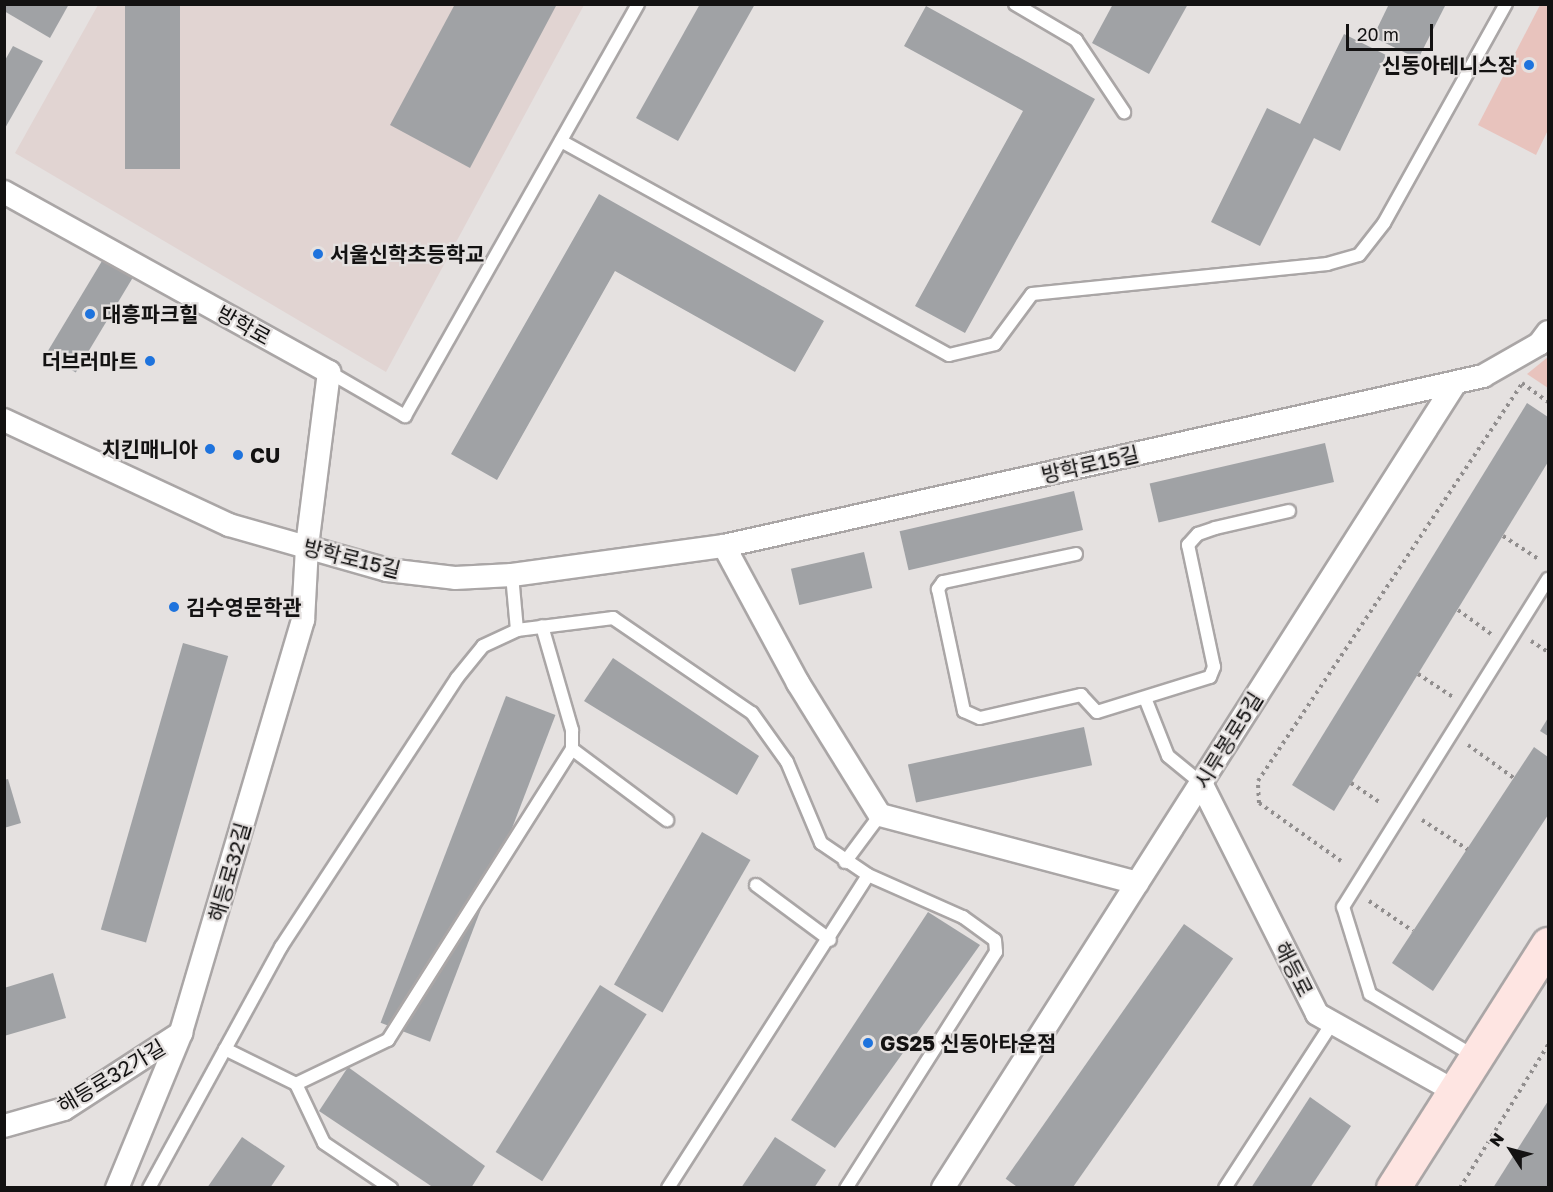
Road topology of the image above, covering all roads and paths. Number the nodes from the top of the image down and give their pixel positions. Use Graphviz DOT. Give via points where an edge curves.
graph roads {
  1 [pos="638,4"];
  2 [pos="1015,4"];
  3 [pos="1506,4"];
  4 [pos="1124,112"];
  5 [pos="561,141"];
  6 [pos="4,192"];
  7 [pos="1548,332"];
  8 [pos="329,372"];
  9 [pos="1456,382"];
  10 [pos="1548,402"];
  11 [pos="4,420"];
  12 [pos="1289,511"];
  13 [pos="1503,536"];
  14 [pos="724,546"];
  15 [pos="307,547"];
  16 [pos="1076,554"];
  17 [pos="1548,565"];
  18 [pos="512,575"];
  19 [pos="1548,579"];
  20 [pos="1458,610"];
  21 [pos="542,626"];
  22 [pos="518,630"];
  23 [pos="1507,645"];
  24 [pos="1418,675"];
  25 [pos="1145,698"];
  26 [pos="1468,707"];
  27 [pos="1451,733"];
  28 [pos="572,749"];
  29 [pos="1514,778"];
  30 [pos="1201,783"];
  31 [pos="1351,783"];
  32 [pos="1402,812"];
  33 [pos="880,815"];
  34 [pos="667,820"];
  35 [pos="1467,849"];
  36 [pos="1341,861"];
  37 [pos="845,862"];
  38 [pos="868,875"];
  39 [pos="1137,883"];
  40 [pos="756,885"];
  41 [pos="1353,890"];
  42 [pos="1413,931"];
  43 [pos="830,940"];
  44 [pos="1548,944"];
  45 [pos="1333,1022"];
  46 [pos="181,1033"];
  47 [pos="1548,1046"];
  48 [pos="225,1049"];
  49 [pos="1475,1057"];
  50 [pos="296,1084"];
  51 [pos="1454,1092"];
  52 [pos="4,1126"];
  53 [pos="117,1188"];
  54 [pos="148,1188"];
  55 [pos="391,1188"];
  56 [pos="668,1188"];
  57 [pos="846,1188"];
  58 [pos="943,1188"];
  59 [pos="1225,1188"];
  60 [pos="1393,1188"];
  61 [pos="1460,1188"];
  1 -- 5 [label="lane"];
  2 -- 4 [label="lane" via="1076,40"];
  3 -- 5 [label="lane" via="1384,223 1359,255 1328,264 1032,294 995,344 949,355"];
  5 -- 8 [label="lane" via="405,416"];
  6 -- 8 [label="street, 방학로"];
  7 -- 9 [label="street" via="1539,344 1483,376"];
  8 -- 15 [label="street"];
  9 -- 14 [label="street, 방학로15길"];
  9 -- 30 [label="street, 시루봉로5길"];
  10 -- 36 [label="path" via="1522,383 1258,781 1259,803"];
  11 -- 15 [label="street, 방학로15길" via="229,525"];
  12 -- 25 [label="lane" via="1215,528 1191,539 1188,545 1214,668 1210,677 1197,683"];
  13 -- 17 [label="path"];
  14 -- 18 [label="street, 방학로15길" via="608,565"];
  14 -- 33 [label="street" via="798,683"];
  15 -- 18 [label="street, 방학로15길" via="387,570 455,578"];
  15 -- 46 [label="street, 해등로32길" via="303,620"];
  16 -- 25 [label="lane" via="943,582 938,589 964,711 980,718 1081,695 1097,712"];
  18 -- 22 [label="lane"];
  19 -- 23 [label="lane"];
  20 -- 23 [label="path"];
  21 -- 22 [label="lane"];
  21 -- 28 [label="lane" via="572,730"];
  21 -- 37 [label="lane" via="613,618 752,713 788,762 821,843"];
  22 -- 48 [label="lane" via="483,646 457,678 281,947"];
  23 -- 26 [label="lane"];
  24 -- 26 [label="path"];
  25 -- 30 [label="lane" via="1168,756"];
  26 -- 27 [label="lane"];
  27 -- 29 [label="path"];
  27 -- 32 [label="lane"];
  28 -- 34 [label="lane"];
  28 -- 50 [label="lane" via="388,1040"];
  30 -- 39 [label="street, 시루봉로5길"];
  30 -- 45 [label="street, 해등로" via="1317,1014"];
  31 -- 32 [label="path"];
  32 -- 35 [label="path"];
  32 -- 41 [label="lane"];
  33 -- 37 [label="lane"];
  33 -- 39 [label="street"];
  37 -- 38 [label="lane"];
  38 -- 43 [label="lane"];
  38 -- 57 [label="lane" via="963,917 995,940 996,952"];
  39 -- 58 [label="street, 시루봉로5길"];
  40 -- 43 [label="lane"];
  41 -- 42 [label="path"];
  41 -- 49 [label="lane" via="1342,907 1370,994"];
  43 -- 56 [label="lane"];
  44 -- 49 [label="main road"];
  45 -- 51 [label="street, 해등로"];
  45 -- 59 [label="lane"];
  46 -- 52 [label="street, 해등로32가길" via="64,1109"];
  46 -- 53 [label="street, 해등로32길"];
  47 -- 61 [label="path"];
  48 -- 50 [label="lane"];
  48 -- 54 [label="lane"];
  49 -- 51 [label="main road"];
  50 -- 55 [label="lane" via="324,1143"];
  51 -- 60 [label="main road"];
}
